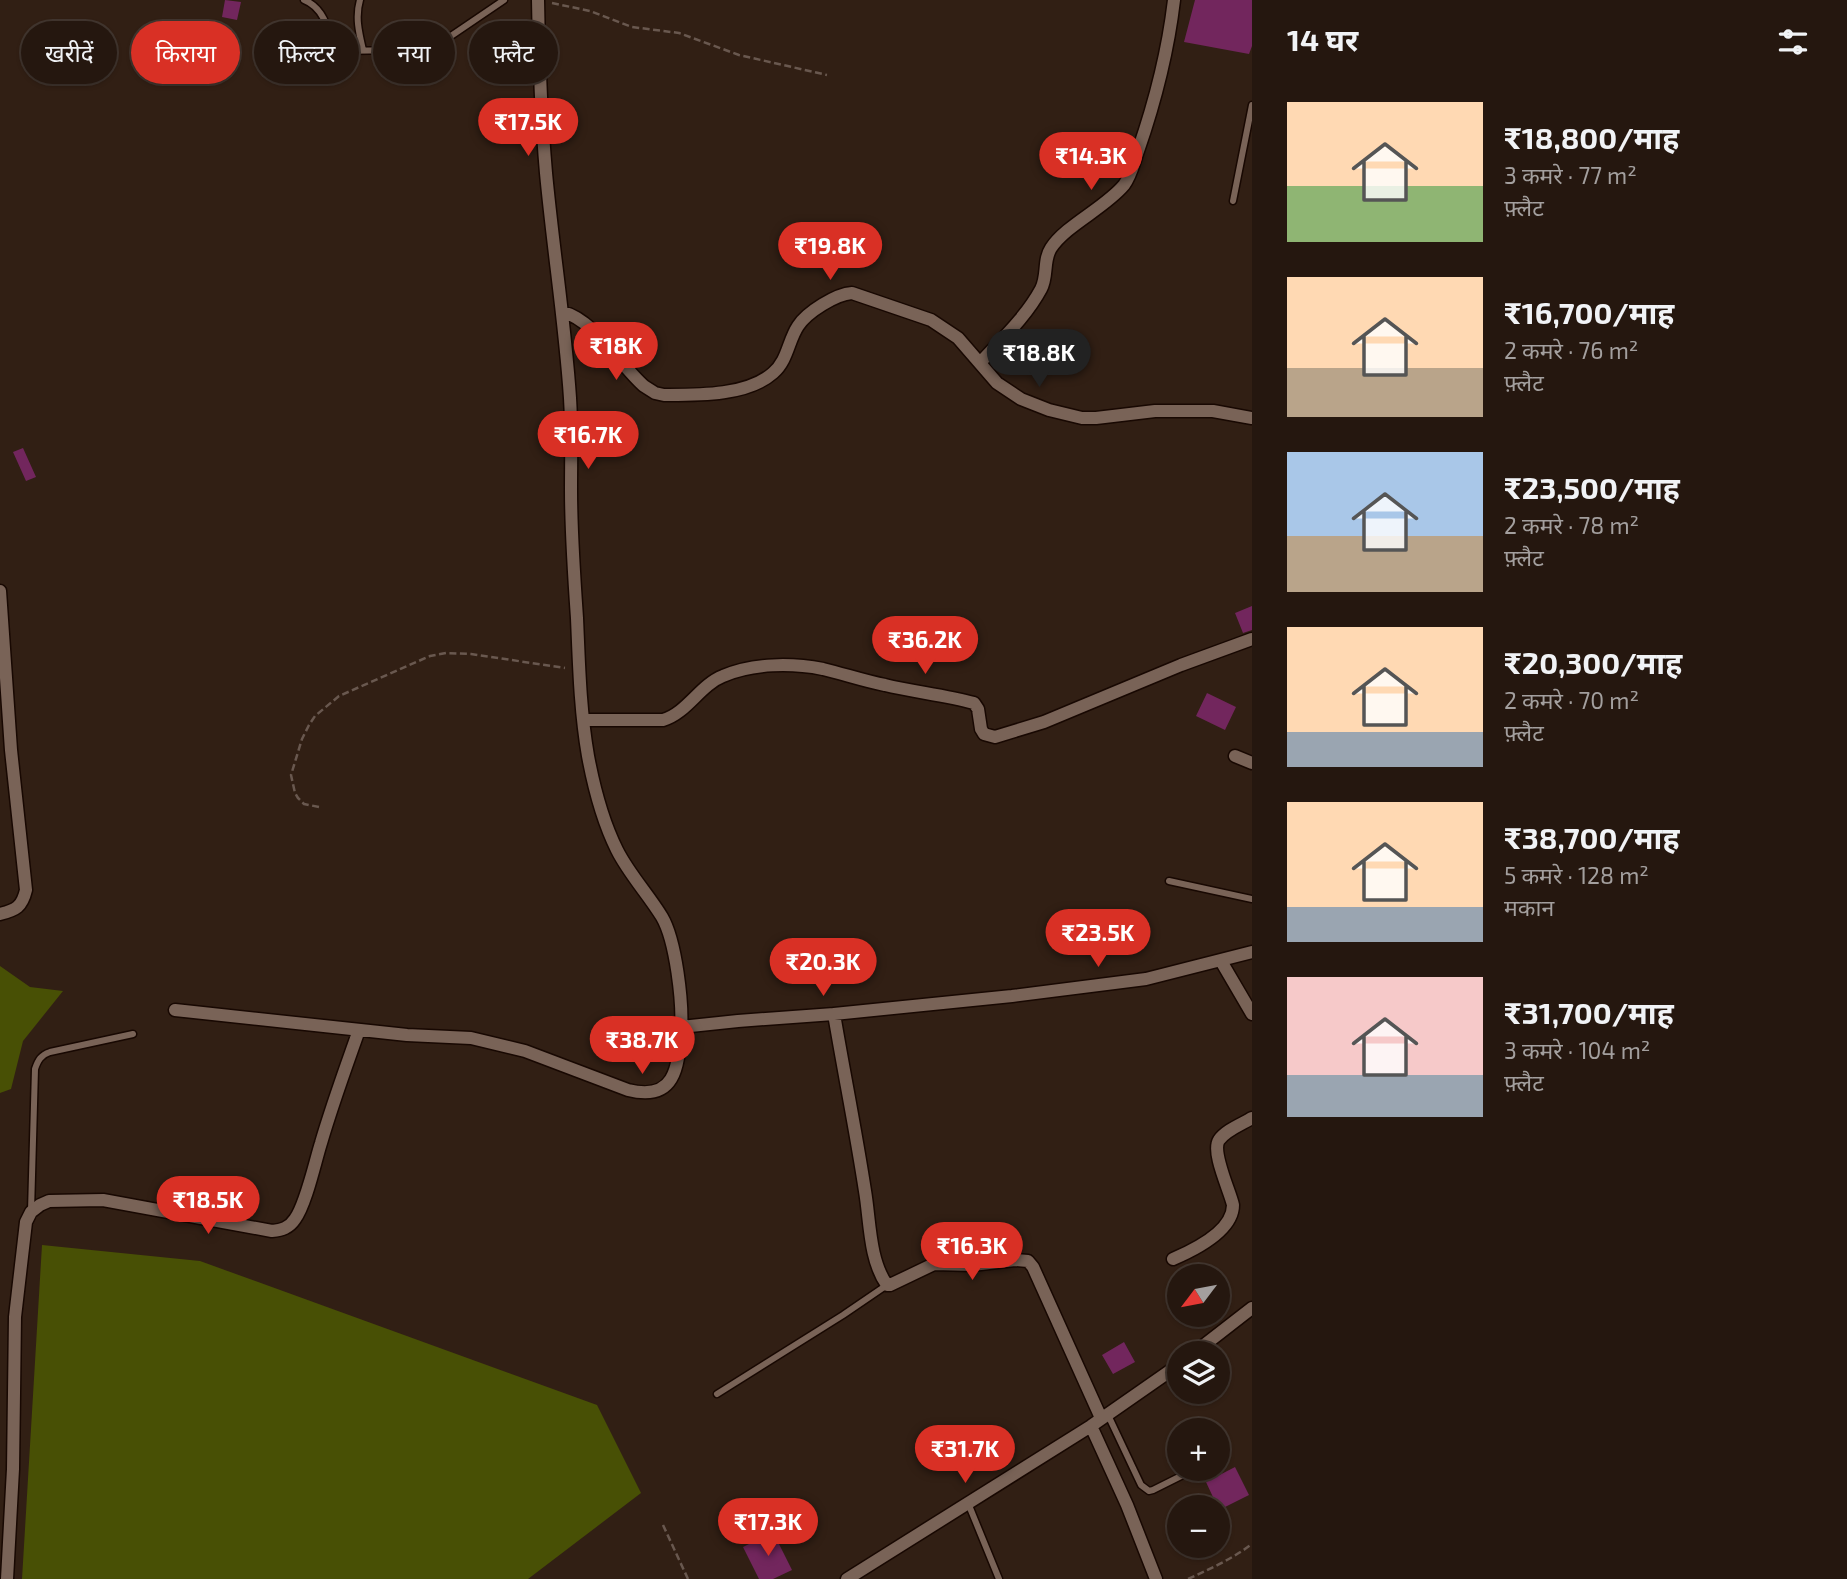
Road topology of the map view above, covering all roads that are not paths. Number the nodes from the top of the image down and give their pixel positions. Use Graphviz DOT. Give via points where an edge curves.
graph roads {
  1 [pos="304,0"];
  2 [pos="360,0"];
  3 [pos="504,0"];
  4 [pos="538,0"];
  5 [pos="1174,0"];
  6 [pos="325,21"];
  7 [pos="359,50"];
  8 [pos="363,50"];
  9 [pos="1252,105"];
  10 [pos="1233,201"];
  11 [pos="563,312"];
  12 [pos="980,363"];
  13 [pos="1252,418"];
  14 [pos="0,591"];
  15 [pos="1252,639"];
  16 [pos="583,720"];
  17 [pos="11,750"];
  18 [pos="1235,756"];
  19 [pos="0,760"];
  20 [pos="1252,763"];
  21 [pos="1169,881"];
  22 [pos="1252,899"];
  23 [pos="0,914"];
  24 [pos="1252,952"];
  25 [pos="1221,961"];
  26 [pos="175,1010"];
  27 [pos="834,1014"];
  28 [pos="1252,1014"];
  29 [pos="681,1027"];
  30 [pos="359,1030"];
  31 [pos="133,1034"];
  32 [pos="1252,1118"];
  33 [pos="31,1212"];
  34 [pos="1173,1259"];
  35 [pos="887,1285"];
  36 [pos="1252,1308"];
  37 [pos="1209,1341"];
  38 [pos="1167,1373"];
  39 [pos="717,1394"];
  40 [pos="1100,1419"];
  41 [pos="1171,1481"];
  42 [pos="968,1503"];
  43 [pos="7,1579"];
  44 [pos="847,1579"];
  45 [pos="999,1579"];
  46 [pos="1156,1579"];
  1 -- 6 [label="lane" via="316,7"];
  2 -- 8 [label="lane" via="358,29"];
  3 -- 8 [label="lane" via="433,45"];
  4 -- 11 [label="street" via="540,100"];
  5 -- 12 [label="street" via="1161,74 1129,176 1113,195 1054,243 1041,289"];
  7 -- 8 [label="lane"];
  9 -- 10 [label="lane"];
  11 -- 12 [label="street" via="585,323 644,386 664,395 717,393 766,378 780,366 800,322 847,293 931,320 958,338"];
  11 -- 16 [label="street"];
  12 -- 13 [label="street" via="997,383 1021,399 1071,416 1201,411"];
  14 -- 17 [label="street"];
  15 -- 16 [label="street" via="995,737 984,734 974,703 806,667 768,666 721,676 663,720"];
  16 -- 29 [label="street" via="604,820 626,866 663,919 671,942"];
  17 -- 19 [label="street"];
  17 -- 23 [label="street" via="26,890 16,909"];
  18 -- 20 [label="street"];
  21 -- 22 [label="lane"];
  24 -- 25 [label="street"];
  25 -- 27 [label="street" via="1146,979"];
  25 -- 28 [label="street"];
  26 -- 30 [label="street"];
  27 -- 29 [label="street"];
  27 -- 35 [label="street" via="870,1232"];
  29 -- 30 [label="street" via="672,1078 664,1088 643,1093 494,1042"];
  30 -- 33 [label="street" via="303,1203 297,1217 283,1230 103,1200 50,1201"];
  31 -- 33 [label="lane" via="50,1052 38,1059"];
  32 -- 34 [label="street" via="1216,1146 1233,1205 1230,1218 1209,1240"];
  33 -- 43 [label="street" via="15,1317"];
  35 -- 39 [label="lane"];
  35 -- 40 [label="street" via="934,1264 1028,1261"];
  36 -- 37 [label="street"];
  38 -- 40 [label="street"];
  40 -- 41 [label="lane" via="1145,1489"];
  40 -- 42 [label="street"];
  40 -- 46 [label="street"];
  42 -- 44 [label="street"];
  42 -- 45 [label="lane"];
}
